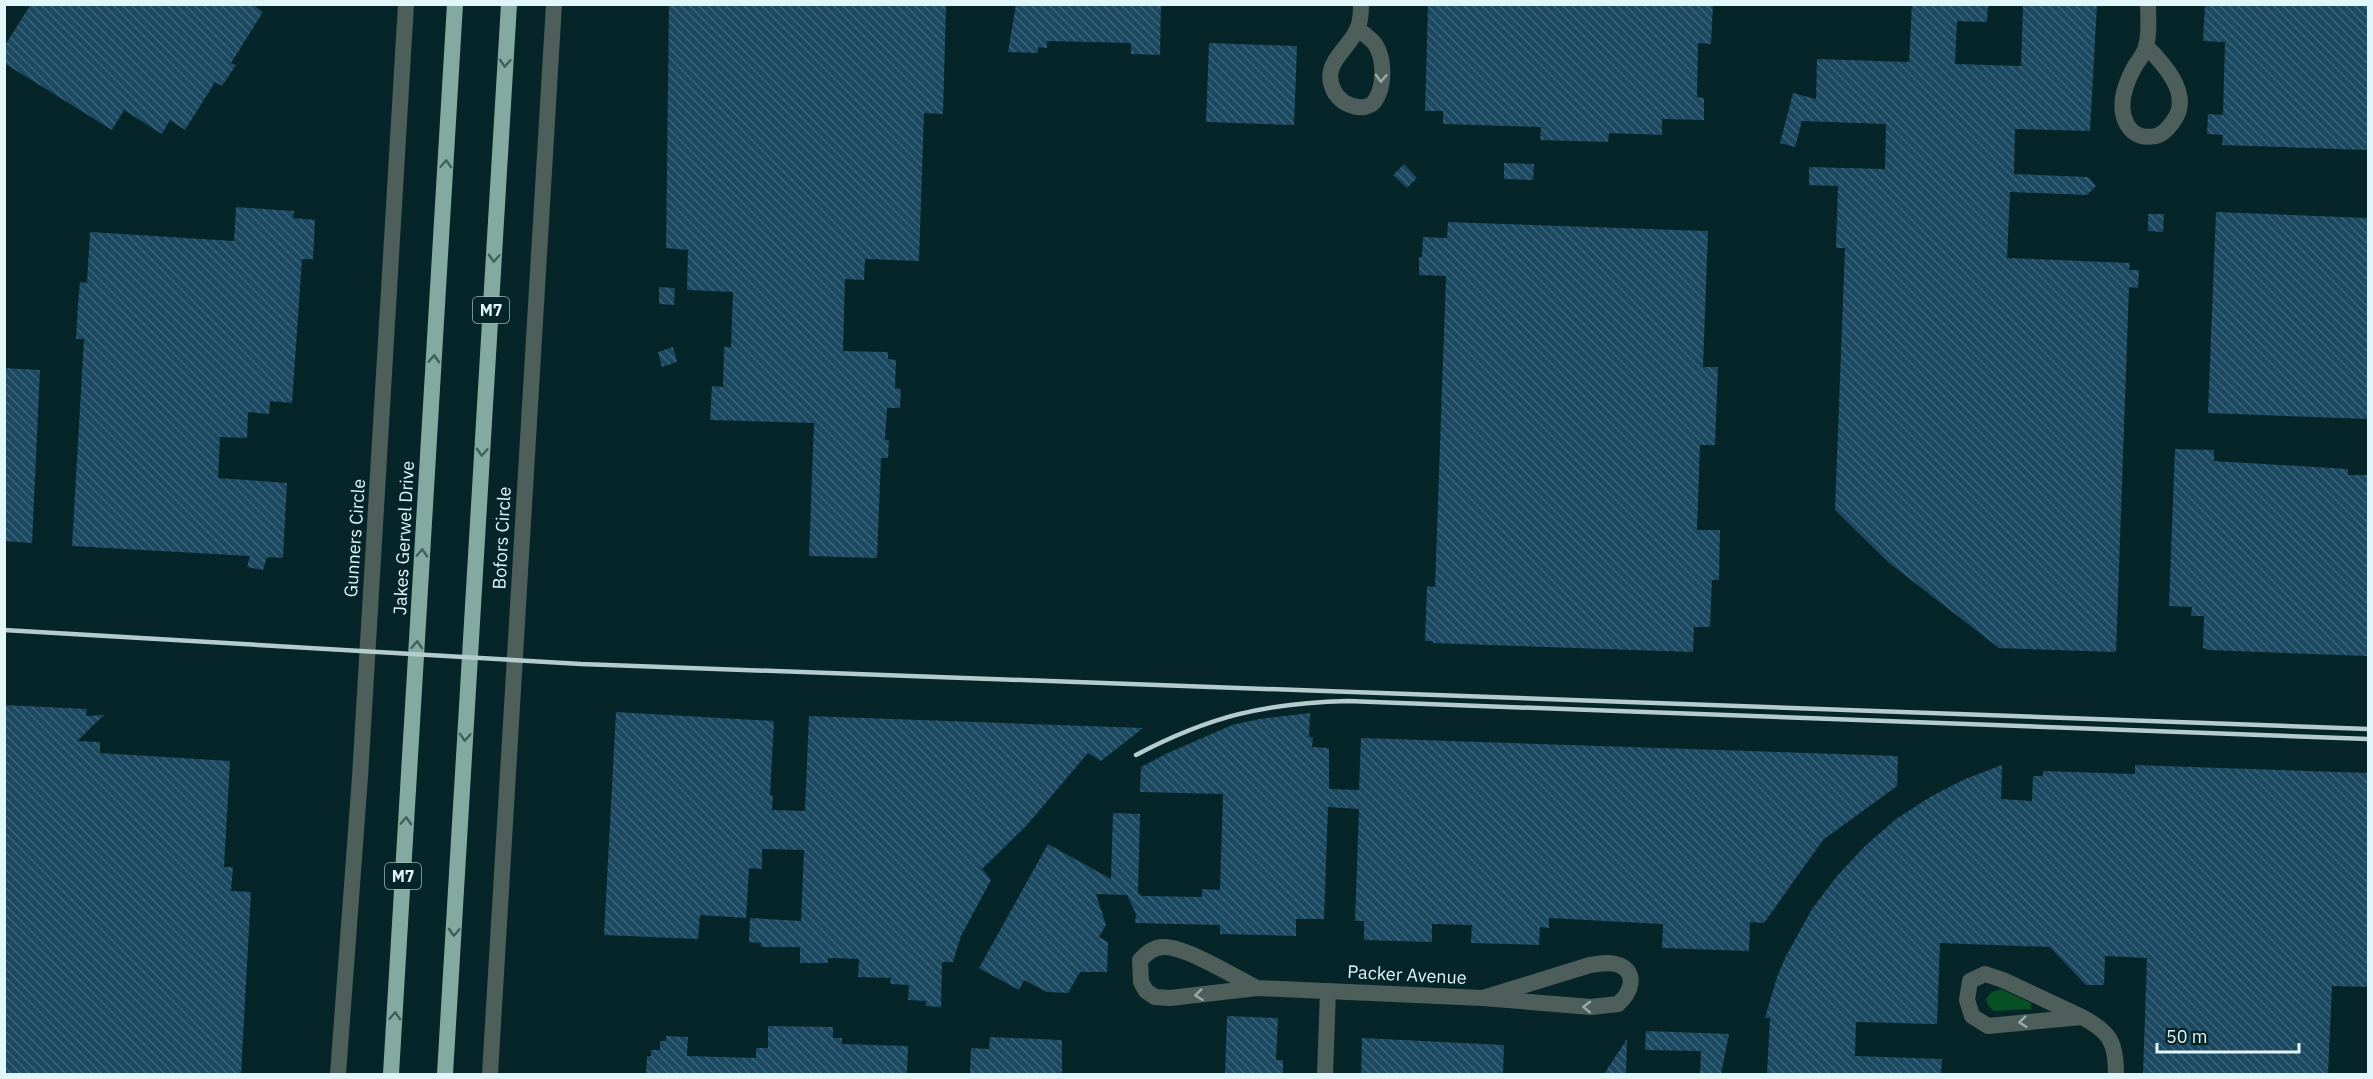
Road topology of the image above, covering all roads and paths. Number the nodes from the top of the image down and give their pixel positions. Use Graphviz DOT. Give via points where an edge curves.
graph roads {
  1 [pos="406,4"];
  2 [pos="455,4"];
  3 [pos="509,4"];
  4 [pos="554,4"];
  5 [pos="1361,4"];
  6 [pos="2148,4"];
  7 [pos="1358,29"];
  8 [pos="2146,46"];
  9 [pos="1257,988"];
  10 [pos="1328,991"];
  11 [pos="1483,998"];
  12 [pos="2082,1017"];
  13 [pos="338,1074"];
  14 [pos="391,1074"];
  15 [pos="446,1074"];
  16 [pos="490,1074"];
  17 [pos="1325,1074"];
  18 [pos="2116,1074"];
  1 -- 13 [label="street, Gunners Circle"];
  14 -- 2 [label="highway, Jakes Gerwel Drive / M7, one-way"];
  3 -- 15 [label="highway, M7, one-way"];
  4 -- 16 [label="street, Bofors Circle"];
  5 -- 7 [label="street"];
  6 -- 8 [label="street"];
  8 -- 8 [label="street" via="2167,70 2180,99 2175,118 2165,131 2148,136 2131,131 2122,117 2130,75"];
  9 -- 9 [label="street, Packer Avenue, one-way" via="1155,997 1142,982 1140,960 1156,948 1175,948"];
  9 -- 10 [label="street, Packer Avenue"];
  10 -- 11 [label="street, Packer Avenue"];
  10 -- 17 [label="street, Packer Avenue"];
  11 -- 11 [label="street, Packer Avenue, one-way" via="1605,963 1619,965 1628,972 1631,982 1630,990 1618,1004 1599,1007"];
  12 -- 12 [label="street, one-way" via="1988,1026 1972,1016 1967,999 1970,981 1985,974"];
  12 -- 18 [label="street" via="2105,1031 2111,1040"];
}
